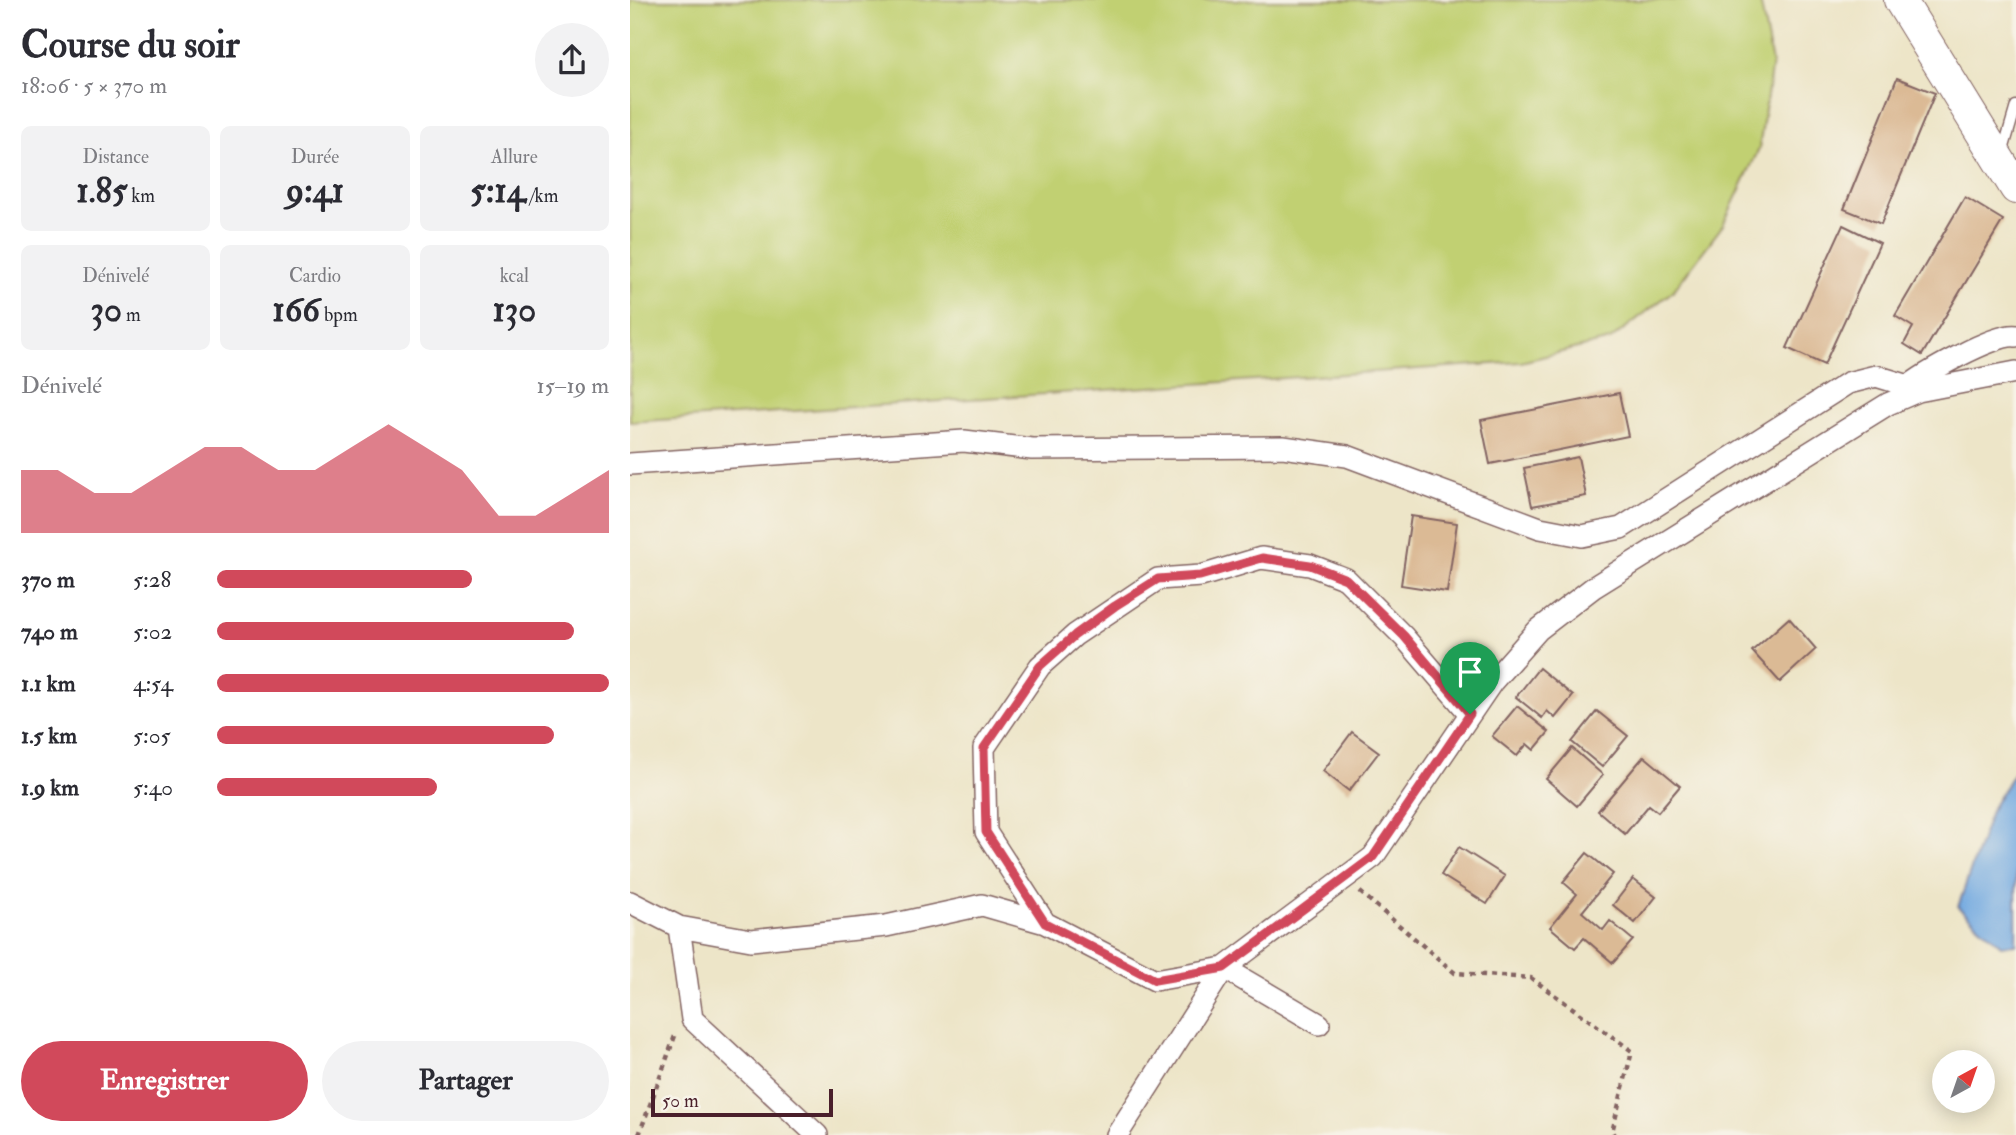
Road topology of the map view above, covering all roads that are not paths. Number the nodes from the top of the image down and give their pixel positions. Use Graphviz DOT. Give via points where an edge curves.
graph roads {
  1 [pos="1900,0"];
  2 [pos="2016,107"];
  3 [pos="2008,175"];
  4 [pos="2016,337"];
  5 [pos="2016,372"];
  6 [pos="1914,388"];
  7 [pos="630,464"];
  8 [pos="1470,714"];
  9 [pos="630,902"];
  10 [pos="1045,923"];
  11 [pos="679,927"];
  12 [pos="1224,968"];
  13 [pos="1319,1024"];
  14 [pos="817,1135"];
  15 [pos="1117,1135"];
  1 -- 3 [label="street"];
  2 -- 3 [label="lane"];
  4 -- 6 [label="street" via="2009,335 1973,349"];
  5 -- 6 [label="street"];
  6 -- 7 [label="street" via="1876,376 1848,383 1621,528 1582,536 1540,528 1347,456 1283,447 1032,449 964,440"];
  6 -- 8 [label="street" via="1594,587 1538,630"];
  8 -- 10 [label="street" via="1404,636 1346,579 1310,565 1262,558 1200,576 1158,579 1085,628 1040,666 984,748 986,832"];
  8 -- 12 [label="street" via="1373,857"];
  9 -- 11 [label="street"];
  10 -- 11 [label="street" via="982,905 886,926 751,940"];
  10 -- 12 [label="street" via="1155,980"];
  11 -- 14 [label="street" via="692,1019"];
  12 -- 13 [label="street"];
  12 -- 15 [label="street"];
}
